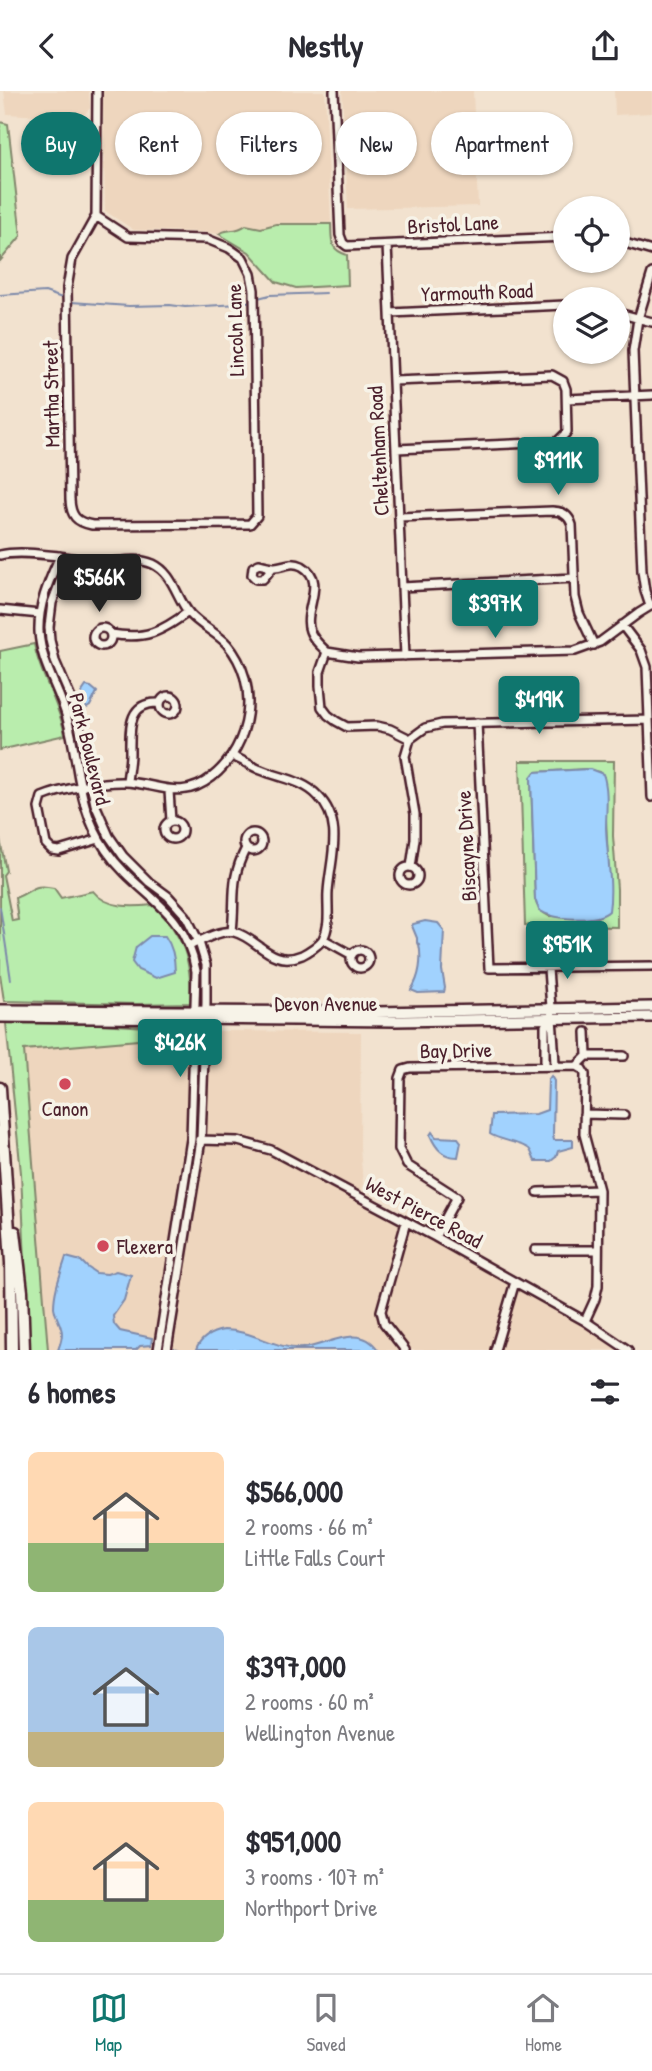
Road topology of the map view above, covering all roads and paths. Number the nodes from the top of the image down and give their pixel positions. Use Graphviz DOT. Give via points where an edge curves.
graph roads {
  1 [pos="97,91"];
  2 [pos="334,91"];
  3 [pos="96,216"];
  4 [pos="553,238"];
  5 [pos="387,245"];
  6 [pos="630,245"];
  7 [pos="652,251"];
  8 [pos="652,274"];
  9 [pos="553,306"];
  10 [pos="390,313"];
  11 [pos="630,317"];
  12 [pos="638,319"];
  13 [pos="652,322"];
  14 [pos="393,381"];
  15 [pos="635,395"];
  16 [pos="652,395"];
  17 [pos="567,399"];
  18 [pos="396,449"];
  19 [pos="399,517"];
  20 [pos="255,520"];
  21 [pos="0,555"];
  22 [pos="60,556"];
  23 [pos="69,558"];
  24 [pos="273,567"];
  25 [pos="574,578"];
  26 [pos="402,587"];
  27 [pos="651,606"];
  28 [pos="0,610"];
  29 [pos="188,612"];
  30 [pos="40,614"];
  31 [pos="622,625"];
  32 [pos="111,634"];
  33 [pos="594,645"];
  34 [pos="327,652"];
  35 [pos="405,656"];
  36 [pos="159,703"];
  37 [pos="649,720"];
  38 [pos="477,723"];
  39 [pos="410,739"];
  40 [pos="232,756"];
  41 [pos="127,781"];
  42 [pos="90,786"];
  43 [pos="79,788"];
  44 [pos="169,791"];
  45 [pos="652,797"];
  46 [pos="171,821"];
  47 [pos="99,839"];
  48 [pos="246,848"];
  49 [pos="411,867"];
  50 [pos="232,931"];
  51 [pos="323,939"];
  52 [pos="199,942"];
  53 [pos="189,946"];
  54 [pos="352,955"];
  55 [pos="652,966"];
  56 [pos="548,968"];
  57 [pos="652,1007"];
  58 [pos="0,1010"];
  59 [pos="21,1013"];
  60 [pos="550,1014"];
  61 [pos="201,1015"];
  62 [pos="0,1017"];
  63 [pos="652,1017"];
  64 [pos="586,1032"];
  65 [pos="587,1056"];
  66 [pos="624,1056"];
  67 [pos="545,1066"];
  68 [pos="555,1066"];
  69 [pos="577,1066"];
  70 [pos="0,1088"];
  71 [pos="584,1114"];
  72 [pos="624,1115"];
  73 [pos="191,1139"];
  74 [pos="201,1140"];
  75 [pos="5,1148"];
  76 [pos="599,1190"];
  77 [pos="538,1192"];
  78 [pos="406,1222"];
  79 [pos="435,1237"];
  80 [pos="535,1250"];
  81 [pos="598,1250"];
  82 [pos="516,1282"];
  83 [pos="584,1321"];
  84 [pos="12,1350"];
  85 [pos="24,1350"];
  86 [pos="158,1350"];
  87 [pos="167,1350"];
  88 [pos="405,1350"];
  89 [pos="495,1350"];
  90 [pos="628,1350"];
  1 -- 3 [label="street, Martha Street"];
  2 -- 5 [label="street, Bristol Lane" via="340,235 343,243 353,247"];
  3 -- 20 [label="street, Lincoln Lane" via="128,237 208,239 243,258 254,290"];
  3 -- 20 [label="street, Martha Street" via="72,258 66,288 69,500 73,516 92,525 244,525"];
  4 -- 5 [label="street, Bristol Lane"];
  5 -- 10 [label="street, Cheltenham Road"];
  6 -- 7 [label="street"];
  8 -- 12 [label="street"];
  9 -- 10 [label="street, Yarmouth Road"];
  10 -- 14 [label="street, Cheltenham Road"];
  11 -- 12 [label="street"];
  12 -- 13 [label="street"];
  12 -- 15 [label="street" via="633,351"];
  14 -- 17 [label="street" via="552,375 563,381"];
  14 -- 18 [label="street, Cheltenham Road"];
  15 -- 16 [label="street"];
  15 -- 17 [label="street"];
  15 -- 27 [label="street" via="642,571"];
  17 -- 18 [label="street" via="567,432 557,442"];
  18 -- 19 [label="street, Cheltenham Road"];
  19 -- 25 [label="street" via="560,512 572,525"];
  19 -- 26 [label="street, Cheltenham Road"];
  21 -- 22 [label="street"];
  22 -- 23 [label="street"];
  22 -- 30 [label="street, Park Boulevard"];
  23 -- 29 [label="street" via="98,563 135,559 155,565 170,578"];
  23 -- 42 [label="street, Park Boulevard" via="52,603 50,640 76,710"];
  24 -- 34 [label="street" via="293,563 309,572 314,580 310,631"];
  25 -- 26 [label="street"];
  25 -- 33 [label="street" via="577,605"];
  26 -- 35 [label="street, Cheltenham Road"];
  27 -- 31 [label="street"];
  28 -- 30 [label="street"];
  29 -- 32 [label="street" via="149,635"];
  29 -- 40 [label="street" via="225,642 245,674 248,706"];
  30 -- 43 [label="street, Park Boulevard" via="43,658 68,721"];
  31 -- 33 [label="street"];
  31 -- 37 [label="street" via="645,658"];
  33 -- 35 [label="street" via="560,653"];
  34 -- 35 [label="street"];
  34 -- 39 [label="street" via="320,686 328,715 347,727 377,726"];
  36 -- 41 [label="street" via="138,710 130,725"];
  37 -- 38 [label="street"];
  37 -- 45 [label="street"];
  38 -- 39 [label="street" via="425,728"];
  38 -- 56 [label="street, Biscayne Drive" via="489,968"];
  39 -- 49 [label="street" via="405,756 415,814"];
  40 -- 44 [label="street" via="209,779"];
  40 -- 51 [label="street" via="309,787 330,814 335,852"];
  41 -- 42 [label="street"];
  41 -- 44 [label="street"];
  42 -- 43 [label="street"];
  42 -- 52 [label="street, Park Boulevard" via="116,846 186,916"];
  43 -- 47 [label="street, Park Boulevard"];
  43 -- 47 [label="street" via="39,801 46,844 59,851"];
  44 -- 46 [label="street"];
  47 -- 53 [label="street, Park Boulevard" via="125,874 169,912"];
  48 -- 50 [label="street" via="233,885"];
  50 -- 51 [label="street" via="266,953 283,958 300,956"];
  50 -- 52 [label="street"];
  51 -- 54 [label="street"];
  52 -- 53 [label="street"];
  52 -- 61 [label="street, Park Boulevard" via="206,965"];
  53 -- 61 [label="street, Park Boulevard"];
  55 -- 56 [label="street"];
  56 -- 60 [label="street"];
  57 -- 60 [label="main road, Devon Avenue"];
  58 -- 59 [label="main road, Devon Avenue"];
  59 -- 61 [label="main road, Devon Avenue"];
  59 -- 62 [label="main road, Devon Avenue"];
  60 -- 61 [label="main road, Devon Avenue" via="375,1011"];
  60 -- 63 [label="main road, Devon Avenue"];
  60 -- 67 [label="street" via="545,1026"];
  60 -- 68 [label="street"];
  61 -- 73 [label="street, Park Boulevard"];
  61 -- 74 [label="street, Park Boulevard"];
  64 -- 65 [label="street"];
  65 -- 66 [label="street"];
  65 -- 69 [label="street"];
  67 -- 68 [label="street, Bay Drive"];
  67 -- 79 [label="street, Bay Drive" via="403,1070 398,1149 407,1164 457,1197"];
  68 -- 69 [label="street, Bay Drive"];
  69 -- 71 [label="street" via="585,1075"];
  70 -- 75 [label="highway"];
  71 -- 72 [label="street"];
  71 -- 76 [label="street" via="584,1134"];
  73 -- 74 [label="street, West Pierce Road"];
  73 -- 86 [label="street, Park Boulevard"];
  74 -- 78 [label="street, West Pierce Road" via="265,1148"];
  74 -- 87 [label="street, Park Boulevard"];
  75 -- 84 [label="highway"];
  75 -- 85 [label="highway" via="22,1291"];
  76 -- 77 [label="street"];
  76 -- 81 [label="street"];
  78 -- 79 [label="street, West Pierce Road"];
  78 -- 88 [label="street" via="381,1311 384,1323"];
  79 -- 82 [label="street, West Pierce Road"];
  80 -- 81 [label="street"];
  81 -- 83 [label="street" via="598,1286"];
  82 -- 83 [label="street, West Pierce Road"];
  82 -- 89 [label="street"];
  83 -- 90 [label="street, West Pierce Road"];
}
